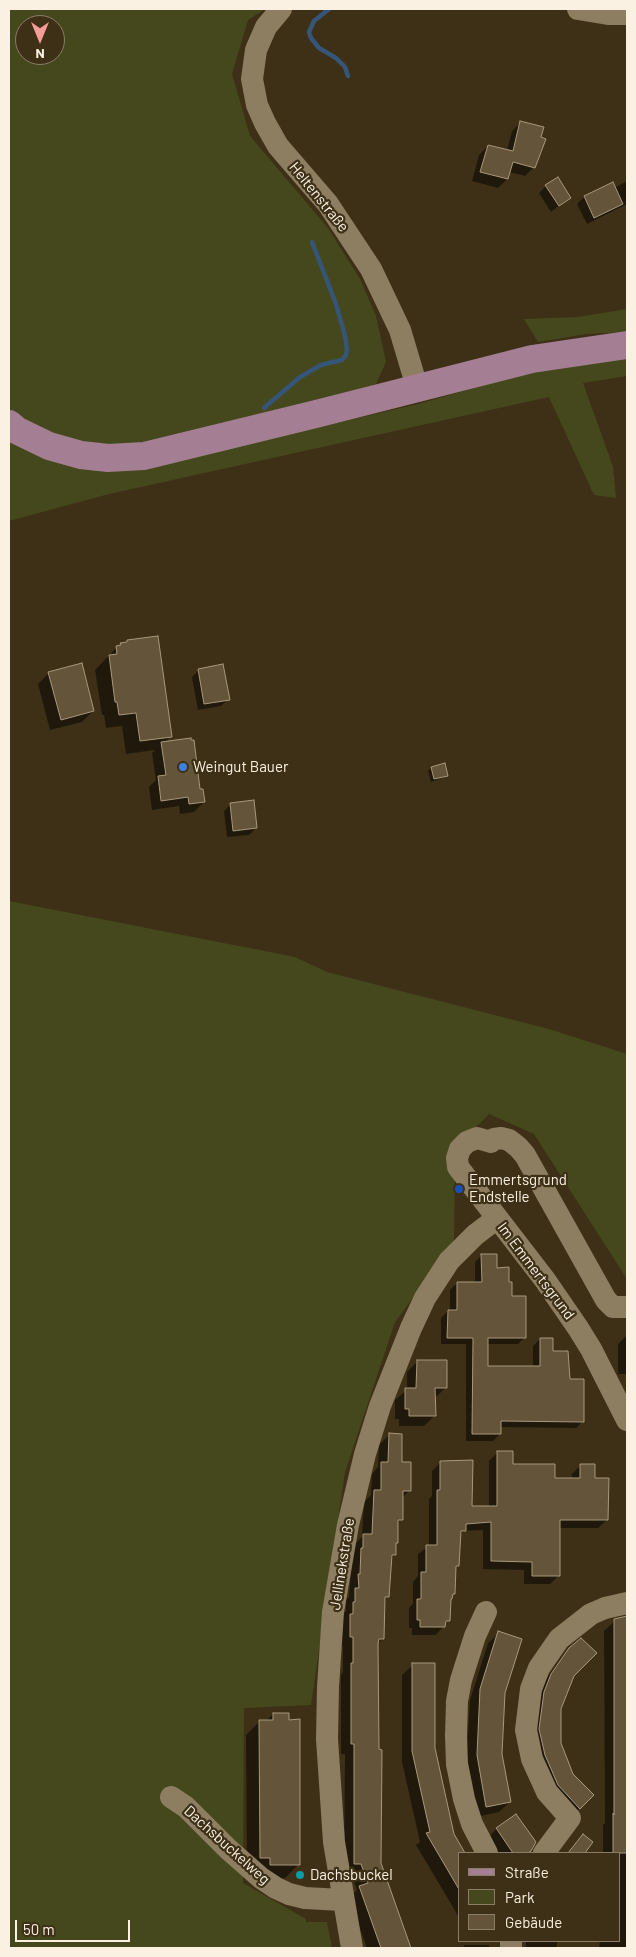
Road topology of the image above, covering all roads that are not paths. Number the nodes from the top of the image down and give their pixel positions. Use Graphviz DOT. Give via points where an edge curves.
graph roads {
  1 [pos="281,9"];
  2 [pos="578,9"];
  3 [pos="627,14"];
  4 [pos="627,345"];
  5 [pos="417,388"];
  6 [pos="9,424"];
  7 [pos="496,1219"];
  8 [pos="627,1307"];
  9 [pos="627,1420"];
  10 [pos="627,1603"];
  11 [pos="486,1612"];
  12 [pos="171,1797"];
  13 [pos="486,1852"];
  14 [pos="545,1852"];
  15 [pos="342,1900"];
  16 [pos="352,1948"];
  1 -- 5 [label="street, Heltenstraße" via="263,34 254,57 252,79 257,105 278,146 328,204 370,269 400,330"];
  2 -- 3 [label="street"];
  4 -- 5 [label="main road" via="532,358"];
  5 -- 6 [label="main road" via="131,458 81,455 49,446"];
  7 -- 8 [label="street, Im Emmertsgrund" via="458,1167 460,1149 477,1138 491,1142 501,1138 518,1147 606,1300 613,1306"];
  7 -- 9 [label="street, Im Emmertsgrund" via="578,1328"];
  7 -- 15 [label="street, Jellinekstraße" via="449,1261 425,1298 390,1380 364,1454 355,1491 333,1612 328,1687 330,1796"];
  10 -- 14 [label="street" via="591,1614 564,1634 549,1651 530,1689 526,1730 532,1759 547,1792 570,1818"];
  11 -- 13 [label="street" via="461,1680 456,1736 457,1764 464,1799"];
  12 -- 15 [label="street, Dachsbuckelweg" via="276,1888 305,1898"];
  15 -- 16 [label="street, Jellinekstraße"];
}
